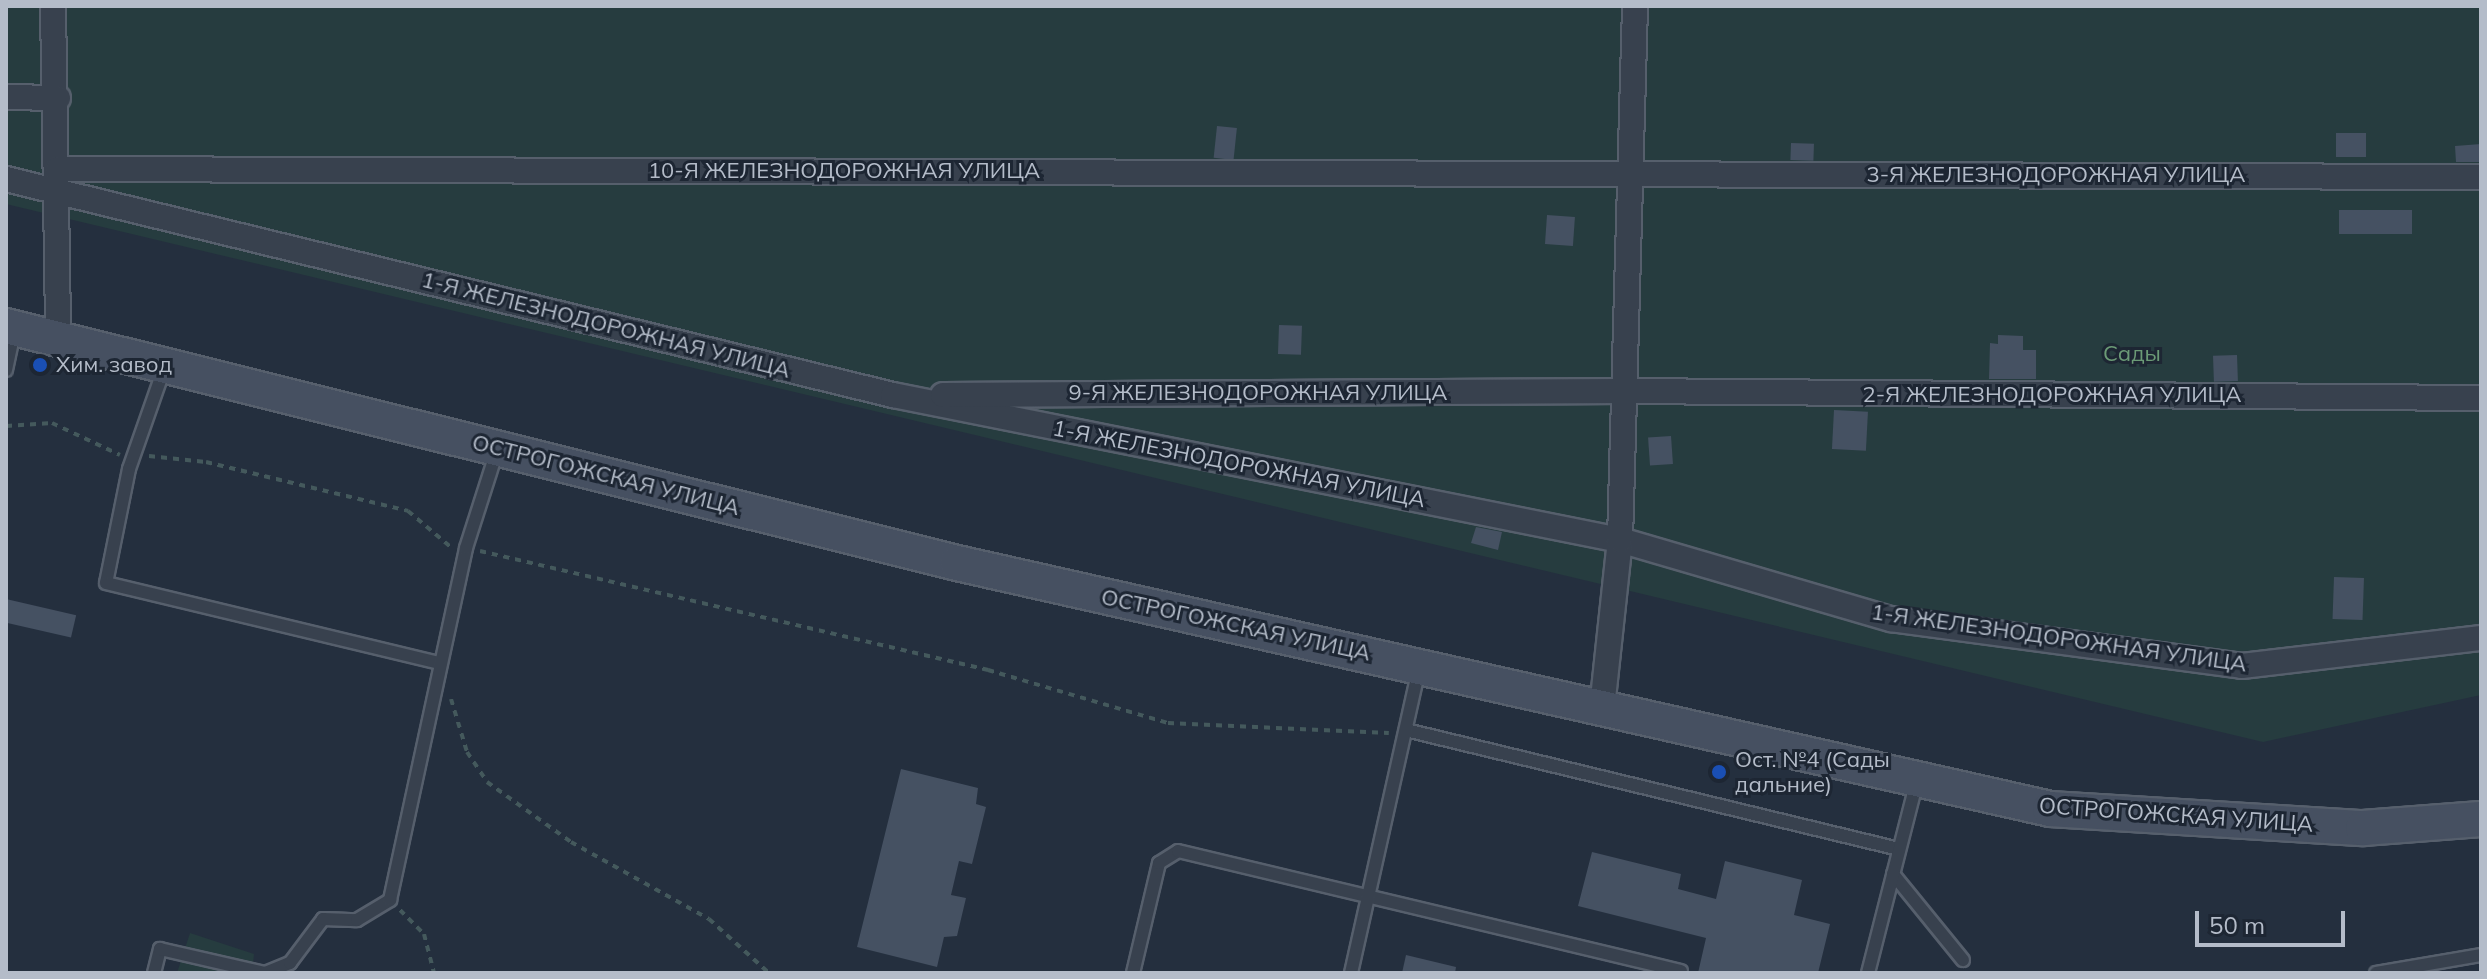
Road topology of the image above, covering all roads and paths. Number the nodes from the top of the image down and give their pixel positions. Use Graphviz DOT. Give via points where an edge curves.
graph roads {
  1 [pos="53,6"];
  2 [pos="1635,6"];
  3 [pos="6,97"];
  4 [pos="58,98"];
  5 [pos="1630,173"];
  6 [pos="2481,177"];
  7 [pos="6,179"];
  8 [pos="58,180"];
  9 [pos="10,327"];
  10 [pos="58,338"];
  11 [pos="166,365"];
  12 [pos="6,370"];
  13 [pos="1624,391"];
  14 [pos="893,395"];
  15 [pos="2481,398"];
  16 [pos="6,426"];
  17 [pos="498,448"];
  18 [pos="134,455"];
  19 [pos="1620,540"];
  20 [pos="466,548"];
  21 [pos="463,562"];
  22 [pos="2481,638"];
  23 [pos="439,663"];
  24 [pos="1419,666"];
  25 [pos="1602,708"];
  26 [pos="1406,730"];
  27 [pos="1917,781"];
  28 [pos="2481,819"];
  29 [pos="1899,849"];
  30 [pos="1893,874"];
  31 [pos="1369,896"];
  32 [pos="390,900"];
  33 [pos="2481,955"];
  34 [pos="1963,960"];
  35 [pos="1681,971"];
  36 [pos="154,973"];
  37 [pos="434,973"];
  38 [pos="769,973"];
  39 [pos="1133,973"];
  40 [pos="1351,973"];
  41 [pos="1868,973"];
  42 [pos="2376,973"];
  1 -- 4 [label="street"];
  2 -- 5 [label="street"];
  3 -- 4 [label="street"];
  4 -- 8 [label="street"];
  5 -- 6 [label="street, 3-Я ЖЕЛЕЗНОДОРОЖНАЯ УЛИЦА"];
  5 -- 8 [label="street, 10-Я ЖЕЛЕЗНОДОРОЖНАЯ УЛИЦА"];
  5 -- 13 [label="street"];
  7 -- 8 [label="street, 1-Я ЖЕЛЕЗНОДОРОЖНАЯ УЛИЦА"];
  8 -- 10 [label="street"];
  8 -- 14 [label="street, 1-Я ЖЕЛЕЗНОДОРОЖНАЯ УЛИЦА"];
  9 -- 10 [label="street, ОСТРОГОЖСКАЯ УЛИЦА"];
  9 -- 12 [label="lane"];
  10 -- 11 [label="street, ОСТРОГОЖСКАЯ УЛИЦА"];
  11 -- 17 [label="street, ОСТРОГОЖСКАЯ УЛИЦА"];
  11 -- 18 [label="lane"];
  13 -- 14 [label="street, 9-Я ЖЕЛЕЗНОДОРОЖНАЯ УЛИЦА"];
  13 -- 15 [label="street, 2-Я ЖЕЛЕЗНОДОРОЖНАЯ УЛИЦА"];
  13 -- 19 [label="street"];
  14 -- 19 [label="street, 1-Я ЖЕЛЕЗНОДОРОЖНАЯ УЛИЦА"];
  16 -- 18 [label="path" via="52,423 117,455"];
  17 -- 20 [label="lane"];
  17 -- 24 [label="street, ОСТРОГОЖСКАЯ УЛИЦА" via="957,563"];
  18 -- 21 [label="path" via="206,462 408,511 444,538"];
  18 -- 23 [label="lane" via="106,583"];
  19 -- 22 [label="street, 1-Я ЖЕЛЕЗНОДОРОЖНАЯ УЛИЦА" via="1891,619 2242,666"];
  19 -- 25 [label="street"];
  20 -- 21 [label="lane"];
  20 -- 26 [label="path" via="974,666 1168,723 1307,733"];
  21 -- 23 [label="lane"];
  23 -- 32 [label="lane"];
  23 -- 38 [label="path" via="467,752 487,782 571,842 709,919"];
  24 -- 25 [label="street, ОСТРОГОЖСКАЯ УЛИЦА"];
  24 -- 26 [label="lane"];
  25 -- 27 [label="street, ОСТРОГОЖСКАЯ УЛИЦА"];
  26 -- 29 [label="lane"];
  26 -- 31 [label="lane"];
  27 -- 28 [label="street, ОСТРОГОЖСКАЯ УЛИЦА" via="2050,809 2182,820 2363,828"];
  27 -- 29 [label="lane"];
  29 -- 30 [label="lane"];
  30 -- 34 [label="lane"];
  30 -- 41 [label="lane"];
  31 -- 35 [label="lane"];
  31 -- 39 [label="lane" via="1178,851 1159,863"];
  31 -- 40 [label="lane"];
  32 -- 36 [label="lane" via="357,920 323,919 290,963 265,973 160,949"];
  32 -- 37 [label="path" via="424,934"];
  33 -- 42 [label="lane"];
}
